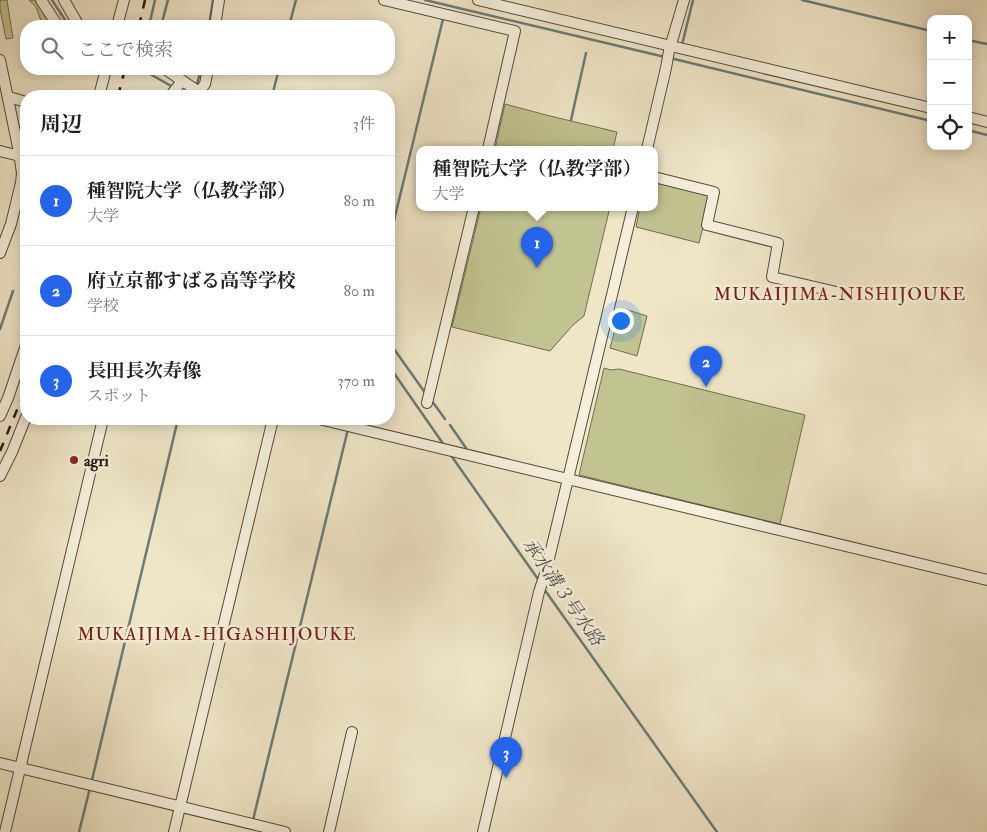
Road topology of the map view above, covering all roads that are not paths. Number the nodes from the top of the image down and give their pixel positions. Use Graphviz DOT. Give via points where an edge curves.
graph roads {
  1 [pos="41,0"];
  2 [pos="64,0"];
  3 [pos="124,0"];
  4 [pos="219,0"];
  5 [pos="384,0"];
  6 [pos="478,0"];
  7 [pos="684,0"];
  8 [pos="54,20"];
  9 [pos="76,20"];
  10 [pos="119,20"];
  11 [pos="216,20"];
  12 [pos="670,48"];
  13 [pos="0,60"];
  14 [pos="104,75"];
  15 [pos="173,75"];
  16 [pos="207,75"];
  17 [pos="182,82"];
  18 [pos="101,90"];
  19 [pos="176,90"];
  20 [pos="196,90"];
  21 [pos="200,90"];
  22 [pos="8,97"];
  23 [pos="20,100"];
  24 [pos="927,107"];
  25 [pos="972,118"];
  26 [pos="987,122"];
  27 [pos="489,146"];
  28 [pos="648,146"];
  29 [pos="0,151"];
  30 [pos="20,156"];
  31 [pos="658,178"];
  32 [pos="20,187"];
  33 [pos="473,211"];
  34 [pos="632,211"];
  35 [pos="0,253"];
  36 [pos="841,293"];
  37 [pos="20,363"];
  38 [pos="427,403"];
  39 [pos="0,416"];
  40 [pos="23,425"];
  41 [pos="103,425"];
  42 [pos="272,425"];
  43 [pos="344,425"];
  44 [pos="0,476"];
  45 [pos="567,479"];
  46 [pos="987,580"];
  47 [pos="352,732"];
  48 [pos="0,763"];
  49 [pos="20,768"];
  50 [pos="180,807"];
  51 [pos="4,814"];
  52 [pos="5,832"];
  53 [pos="174,832"];
  54 [pos="285,832"];
  55 [pos="329,832"];
  56 [pos="483,832"];
  1 -- 8 [label="street"];
  2 -- 9 [label="street"];
  3 -- 10 [label="street"];
  4 -- 11 [label="street"];
  5 -- 27 [label="street" via="516,32"];
  6 -- 12 [label="street"];
  7 -- 12 [label="street"];
  12 -- 24 [label="street"];
  12 -- 28 [label="street"];
  13 -- 22 [label="street"];
  14 -- 18 [label="street"];
  15 -- 17 [label="street"];
  16 -- 21 [label="street"];
  17 -- 19 [label="street"];
  17 -- 20 [label="street"];
  22 -- 23 [label="street"];
  22 -- 30 [label="street"];
  25 -- 26 [label="street"];
  29 -- 30 [label="street"];
  31 -- 36 [label="street" via="714,192 707,225 778,243 772,277"];
  32 -- 35 [label="street"];
  33 -- 38 [label="street"];
  34 -- 45 [label="street"];
  37 -- 39 [label="street"];
  40 -- 44 [label="street"];
  41 -- 49 [label="street"];
  42 -- 50 [label="street"];
  43 -- 45 [label="street"];
  45 -- 46 [label="street"];
  45 -- 56 [label="street"];
  47 -- 55 [label="street"];
  48 -- 49 [label="street"];
  49 -- 50 [label="street"];
  49 -- 51 [label="street"];
  50 -- 53 [label="street"];
  50 -- 54 [label="street"];
  51 -- 52 [label="street"];
}
